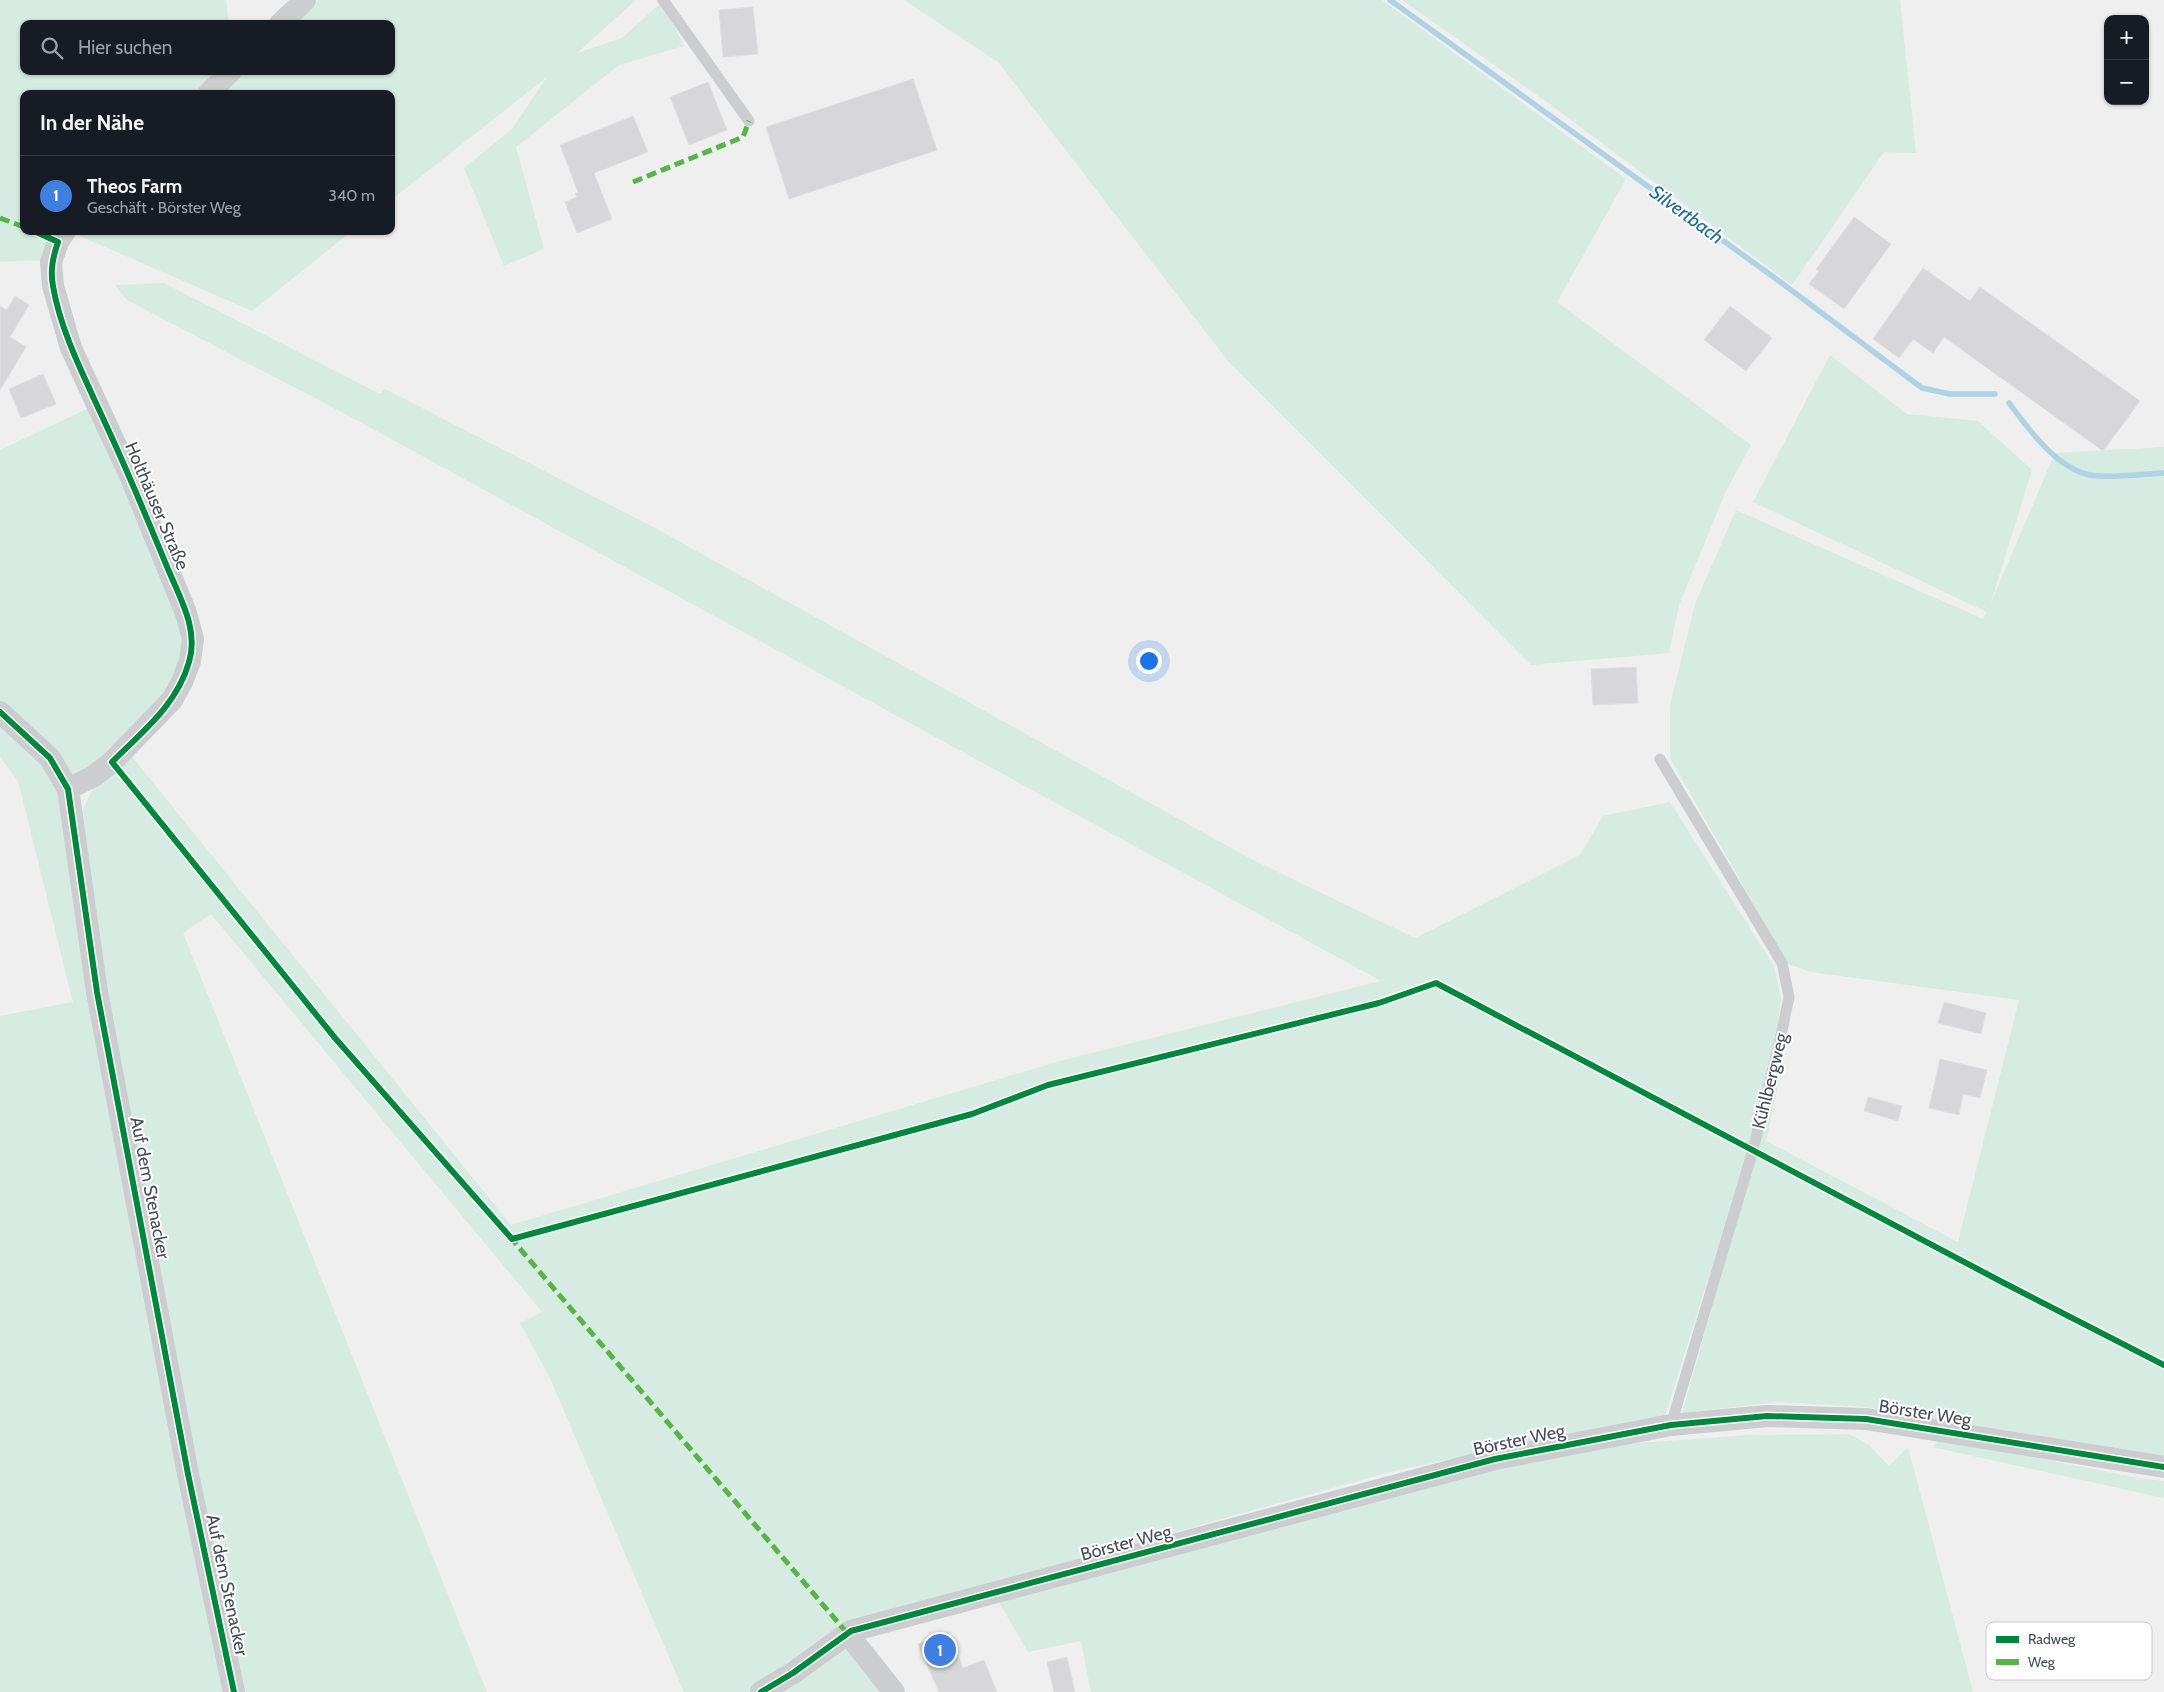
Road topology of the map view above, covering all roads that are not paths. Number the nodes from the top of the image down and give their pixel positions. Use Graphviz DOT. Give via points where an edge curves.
graph roads {
  1 [pos="305,0"];
  2 [pos="663,0"];
  3 [pos="284,20"];
  4 [pos="227,75"];
  5 [pos="212,90"];
  6 [pos="749,121"];
  7 [pos="62,235"];
  8 [pos="0,712"];
  9 [pos="1660,759"];
  10 [pos="68,789"];
  11 [pos="1671,1426"];
  12 [pos="2164,1467"];
  13 [pos="846,1633"];
  14 [pos="234,1692"];
  15 [pos="761,1692"];
  16 [pos="894,1692"];
  1 -- 3 [label="street"];
  2 -- 6 [label="lane"];
  4 -- 5 [label="street"];
  7 -- 10 [label="street, Holthäuser Straße" via="51,262 53,286 71,348 132,480 186,613 193,639 190,661 172,700 112,762 94,776"];
  8 -- 10 [label="street, Auf dem Stenacker" via="50,758"];
  9 -- 11 [label="lane, Kühlbergweg" via="1782,963 1789,997 1753,1150"];
  10 -- 14 [label="street, Auf dem Stenacker" via="97,992 188,1474"];
  11 -- 12 [label="street, Börster Weg" via="1767,1416 1866,1419"];
  11 -- 13 [label="street, Börster Weg" via="1495,1459"];
  13 -- 15 [label="street" via="793,1673"];
  13 -- 16 [label="street"];
}
